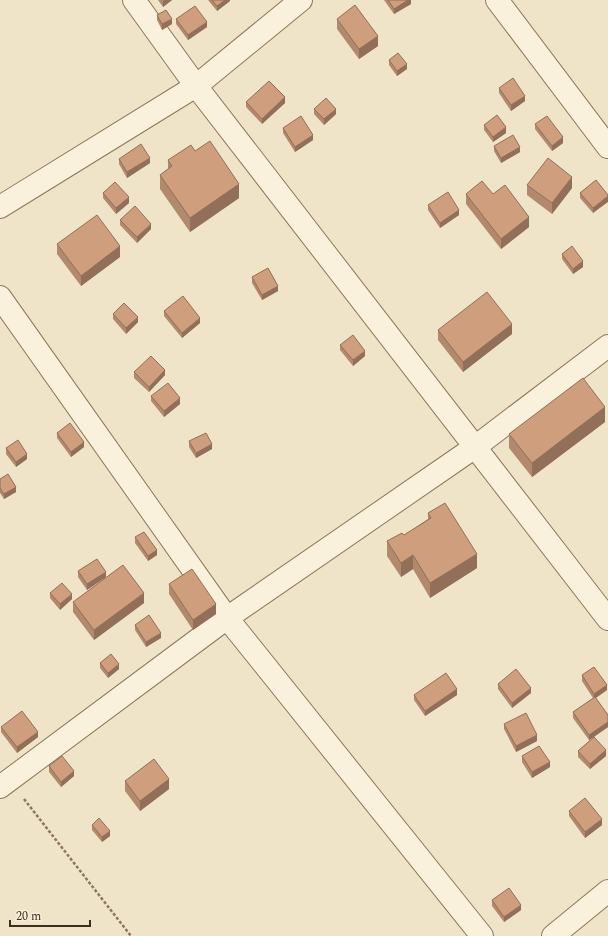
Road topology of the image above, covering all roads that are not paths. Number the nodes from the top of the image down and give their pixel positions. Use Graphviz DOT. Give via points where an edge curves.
graph roads {
  1 [pos="134,0"];
  2 [pos="301,0"];
  3 [pos="498,0"];
  4 [pos="196,86"];
  5 [pos="608,147"];
  6 [pos="0,207"];
  7 [pos="0,297"];
  8 [pos="608,346"];
  9 [pos="475,447"];
  10 [pos="227,618"];
  11 [pos="608,619"];
  12 [pos="5,783"];
  13 [pos="608,891"];
  14 [pos="482,936"];
  15 [pos="553,936"];
  1 -- 4 [label="street"];
  2 -- 4 [label="street"];
  3 -- 5 [label="street"];
  4 -- 6 [label="street"];
  4 -- 9 [label="street"];
  7 -- 10 [label="street"];
  8 -- 9 [label="street"];
  9 -- 10 [label="street"];
  9 -- 11 [label="street"];
  10 -- 12 [label="street"];
  10 -- 14 [label="street"];
  13 -- 15 [label="street"];
}
